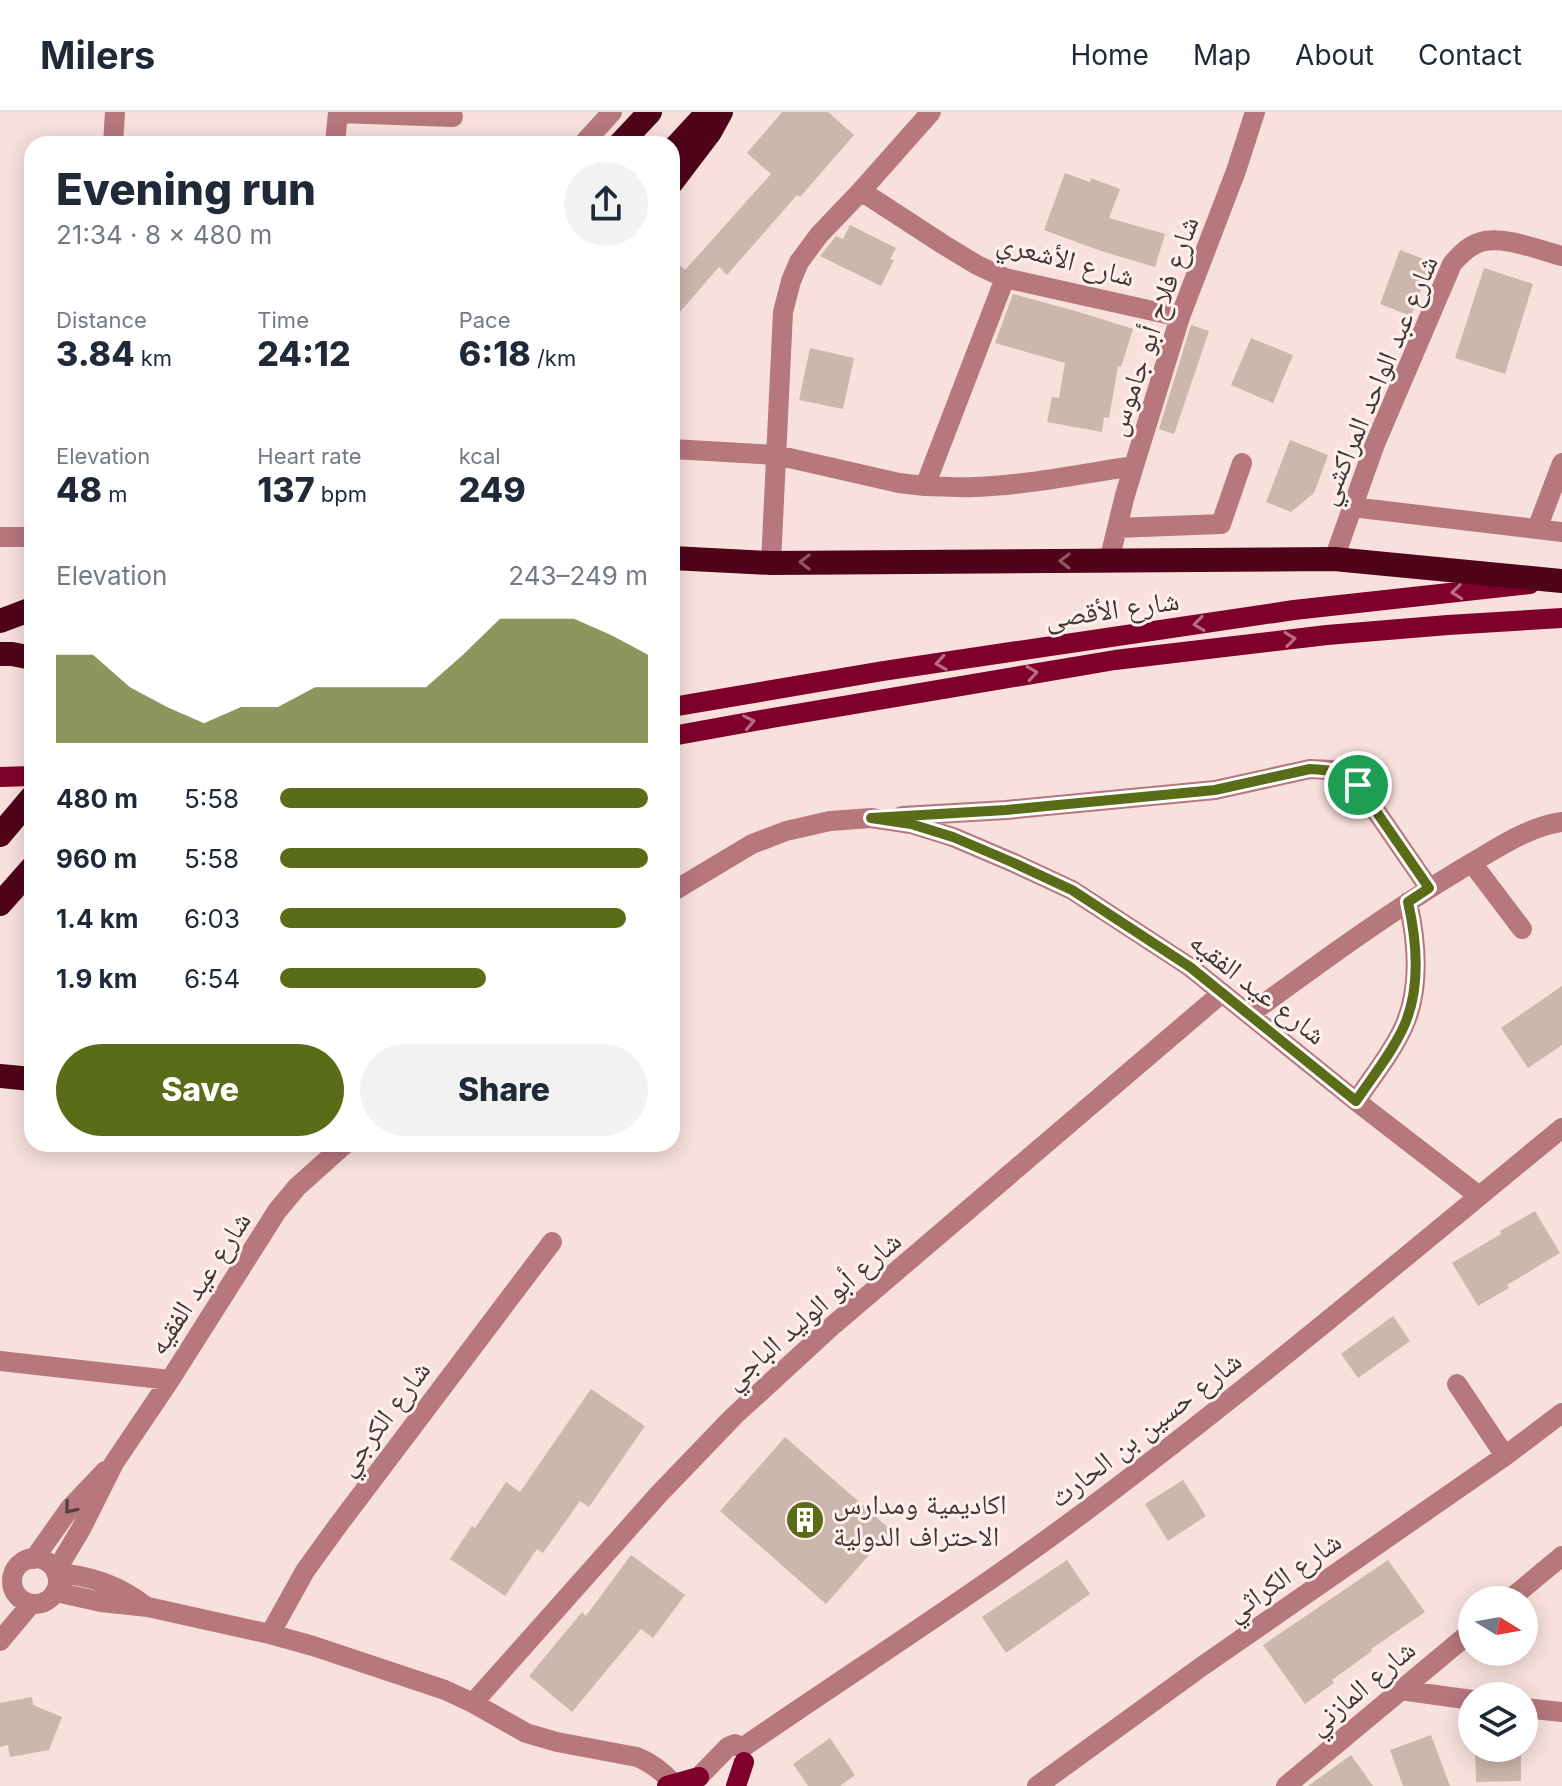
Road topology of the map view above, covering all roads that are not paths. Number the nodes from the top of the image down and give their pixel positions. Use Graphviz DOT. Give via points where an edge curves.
graph roads {
  1 [pos="115,112"];
  2 [pos="338,112"];
  3 [pos="612,112"];
  4 [pos="650,112"];
  5 [pos="708,112"];
  6 [pos="721,112"];
  7 [pos="931,112"];
  8 [pos="1255,112"];
  9 [pos="453,117"];
  10 [pos="114,136"];
  11 [pos="336,136"];
  12 [pos="590,136"];
  13 [pos="628,136"];
  14 [pos="680,142"];
  15 [pos="680,171"];
  16 [pos="861,191"];
  17 [pos="1562,256"];
  18 [pos="1005,278"];
  19 [pos="1180,317"];
  20 [pos="680,449"];
  21 [pos="776,455"];
  22 [pos="1242,463"];
  23 [pos="1562,463"];
  24 [pos="1134,466"];
  25 [pos="925,486"];
  26 [pos="1352,507"];
  27 [pos="1117,528"];
  28 [pos="1537,529"];
  29 [pos="1562,532"];
  30 [pos="0,537"];
  31 [pos="24,537"];
  32 [pos="680,558"];
  33 [pos="1334,559"];
  34 [pos="1109,561"];
  35 [pos="771,563"];
  36 [pos="1562,581"];
  37 [pos="24,612"];
  38 [pos="1562,618"];
  39 [pos="0,621"];
  40 [pos="0,654"];
  41 [pos="24,656"];
  42 [pos="680,706"];
  43 [pos="680,735"];
  44 [pos="24,776"];
  45 [pos="0,777"];
  46 [pos="24,806"];
  47 [pos="24,806"];
  48 [pos="0,807"];
  49 [pos="871,818"];
  50 [pos="1562,822"];
  51 [pos="0,835"];
  52 [pos="1472,863"];
  53 [pos="24,877"];
  54 [pos="680,887"];
  55 [pos="1429,888"];
  56 [pos="1408,902"];
  57 [pos="0,904"];
  58 [pos="1522,929"];
  59 [pos="1222,993"];
  60 [pos="1250,1014"];
  61 [pos="0,1076"];
  62 [pos="24,1078"];
  63 [pos="1356,1101"];
  64 [pos="1562,1128"];
  65 [pos="336,1152"];
  66 [pos="1479,1196"];
  67 [pos="552,1242"];
  68 [pos="0,1361"];
  69 [pos="170,1380"];
  70 [pos="1457,1384"];
  71 [pos="1562,1413"];
  72 [pos="1505,1456"];
  73 [pos="114,1463"];
  74 [pos="1562,1556"];
  75 [pos="34,1559"];
  76 [pos="56,1578"];
  77 [pos="9,1579"];
  78 [pos="1526,1586"];
  79 [pos="31,1604"];
  80 [pos="0,1608"];
  81 [pos="270,1634"];
  82 [pos="0,1641"];
  83 [pos="1458,1642"];
  84 [pos="1400,1690"];
  85 [pos="1458,1698"];
  86 [pos="473,1703"];
  87 [pos="1538,1709"];
  88 [pos="1562,1712"];
  89 [pos="743,1755"];
  90 [pos="682,1783"];
  91 [pos="722,1786"];
  92 [pos="736,1786"];
  93 [pos="1037,1786"];
  94 [pos="1286,1786"];
  1 -- 10 [label="street"];
  2 -- 9 [label="street"];
  2 -- 11 [label="street"];
  3 -- 12 [label="street"];
  4 -- 13 [label="highway"];
  5 -- 14 [label="highway"];
  6 -- 15 [label="highway"];
  7 -- 16 [label="street"];
  8 -- 19 [label="street, شارع فلاح أبو جاموس"];
  16 -- 18 [label="street, شارع الأشعري"];
  16 -- 21 [label="street" via="819,235 791,281 783,312"];
  17 -- 26 [label="street, شارع عبد الواحد المراكشي" via="1490,240 1461,253"];
  18 -- 19 [label="street, شارع الأشعري"];
  18 -- 25 [label="street"];
  19 -- 24 [label="street, شارع فلاح أبو جاموس"];
  20 -- 21 [label="street"];
  21 -- 25 [label="street"];
  21 -- 35 [label="street"];
  22 -- 27 [label="street" via="1221,524"];
  23 -- 28 [label="street"];
  24 -- 25 [label="street" via="1004,485"];
  24 -- 27 [label="street, شارع فلاح أبو جاموس"];
  26 -- 28 [label="street"];
  26 -- 33 [label="street, شارع عبد الواحد المراكشي"];
  27 -- 34 [label="street, شارع فلاح أبو جاموس"];
  28 -- 29 [label="street"];
  30 -- 31 [label="street"];
  32 -- 35 [label="highway"];
  33 -- 34 [label="highway"];
  33 -- 36 [label="highway"];
  34 -- 35 [label="highway, one-way"];
  36 -- 42 [label="main road, شارع الأقصى, one-way" via="1278,612"];
  37 -- 39 [label="highway"];
  43 -- 38 [label="main road, شارع الأقصى, one-way" via="1115,660 1327,635"];
  40 -- 41 [label="highway"];
  44 -- 45 [label="main road"];
  46 -- 51 [label="highway"];
  47 -- 48 [label="main road"];
  49 -- 54 [label="street, شارع عيد الفقيه" via="786,831 752,844"];
  49 -- 55 [label="street" via="1178,794 1310,769 1332,770 1358,785"];
  49 -- 59 [label="street, شارع عيد الفقيه" via="953,837 1072,890"];
  50 -- 52 [label="street" via="1527,831"];
  52 -- 55 [label="street"];
  52 -- 58 [label="street"];
  53 -- 57 [label="highway"];
  55 -- 56 [label="street"];
  56 -- 60 [label="street"];
  56 -- 63 [label="street" via="1415,931 1413,999 1404,1027"];
  59 -- 60 [label="street, شارع عيد الفقيه"];
  59 -- 86 [label="street, شارع أبو الوليد الباجي" via="734,1416"];
  60 -- 63 [label="street, شارع عيد الفقيه"];
  61 -- 62 [label="highway"];
  63 -- 66 [label="street, شارع عيد الفقيه"];
  64 -- 66 [label="street, شارع حسين بن الحارث"];
  65 -- 69 [label="street, شارع عيد الفقيه" via="277,1211"];
  66 -- 89 [label="street, شارع حسين بن الحارث" via="1194,1429"];
  67 -- 81 [label="street, شارع الكرجي" via="305,1571"];
  68 -- 69 [label="street"];
  69 -- 73 [label="street, شارع عيد الفقيه"];
  70 -- 72 [label="street"];
  71 -- 72 [label="street, شارع الكراثي"];
  72 -- 93 [label="street, شارع الكراثي"];
  73 -- 75 [label="street, شارع عيد الفقيه, one-way" via="70,1508"];
  73 -- 76 [label="street, شارع عيد الفقيه"];
  74 -- 78 [label="street"];
  75 -- 76 [label="street" via="46,1561"];
  75 -- 77 [label="street" via="19,1564"];
  76 -- 79 [label="street" via="46,1602"];
  76 -- 81 [label="street" via="101,1602"];
  77 -- 79 [label="street" via="19,1597"];
  77 -- 80 [label="street"];
  79 -- 82 [label="street"];
  81 -- 86 [label="street" via="368,1663"];
  83 -- 84 [label="street, شارع المازني"];
  84 -- 85 [label="street"];
  84 -- 94 [label="street, شارع المازني"];
  86 -- 90 [label="street" via="526,1733 637,1757"];
  87 -- 88 [label="street"];
  89 -- 90 [label="street, شارع حسين بن الحارث" via="735,1744 728,1747"];
  89 -- 91 [label="street, شارع حسين بن الحارث"];
  89 -- 92 [label="main road"];
}
